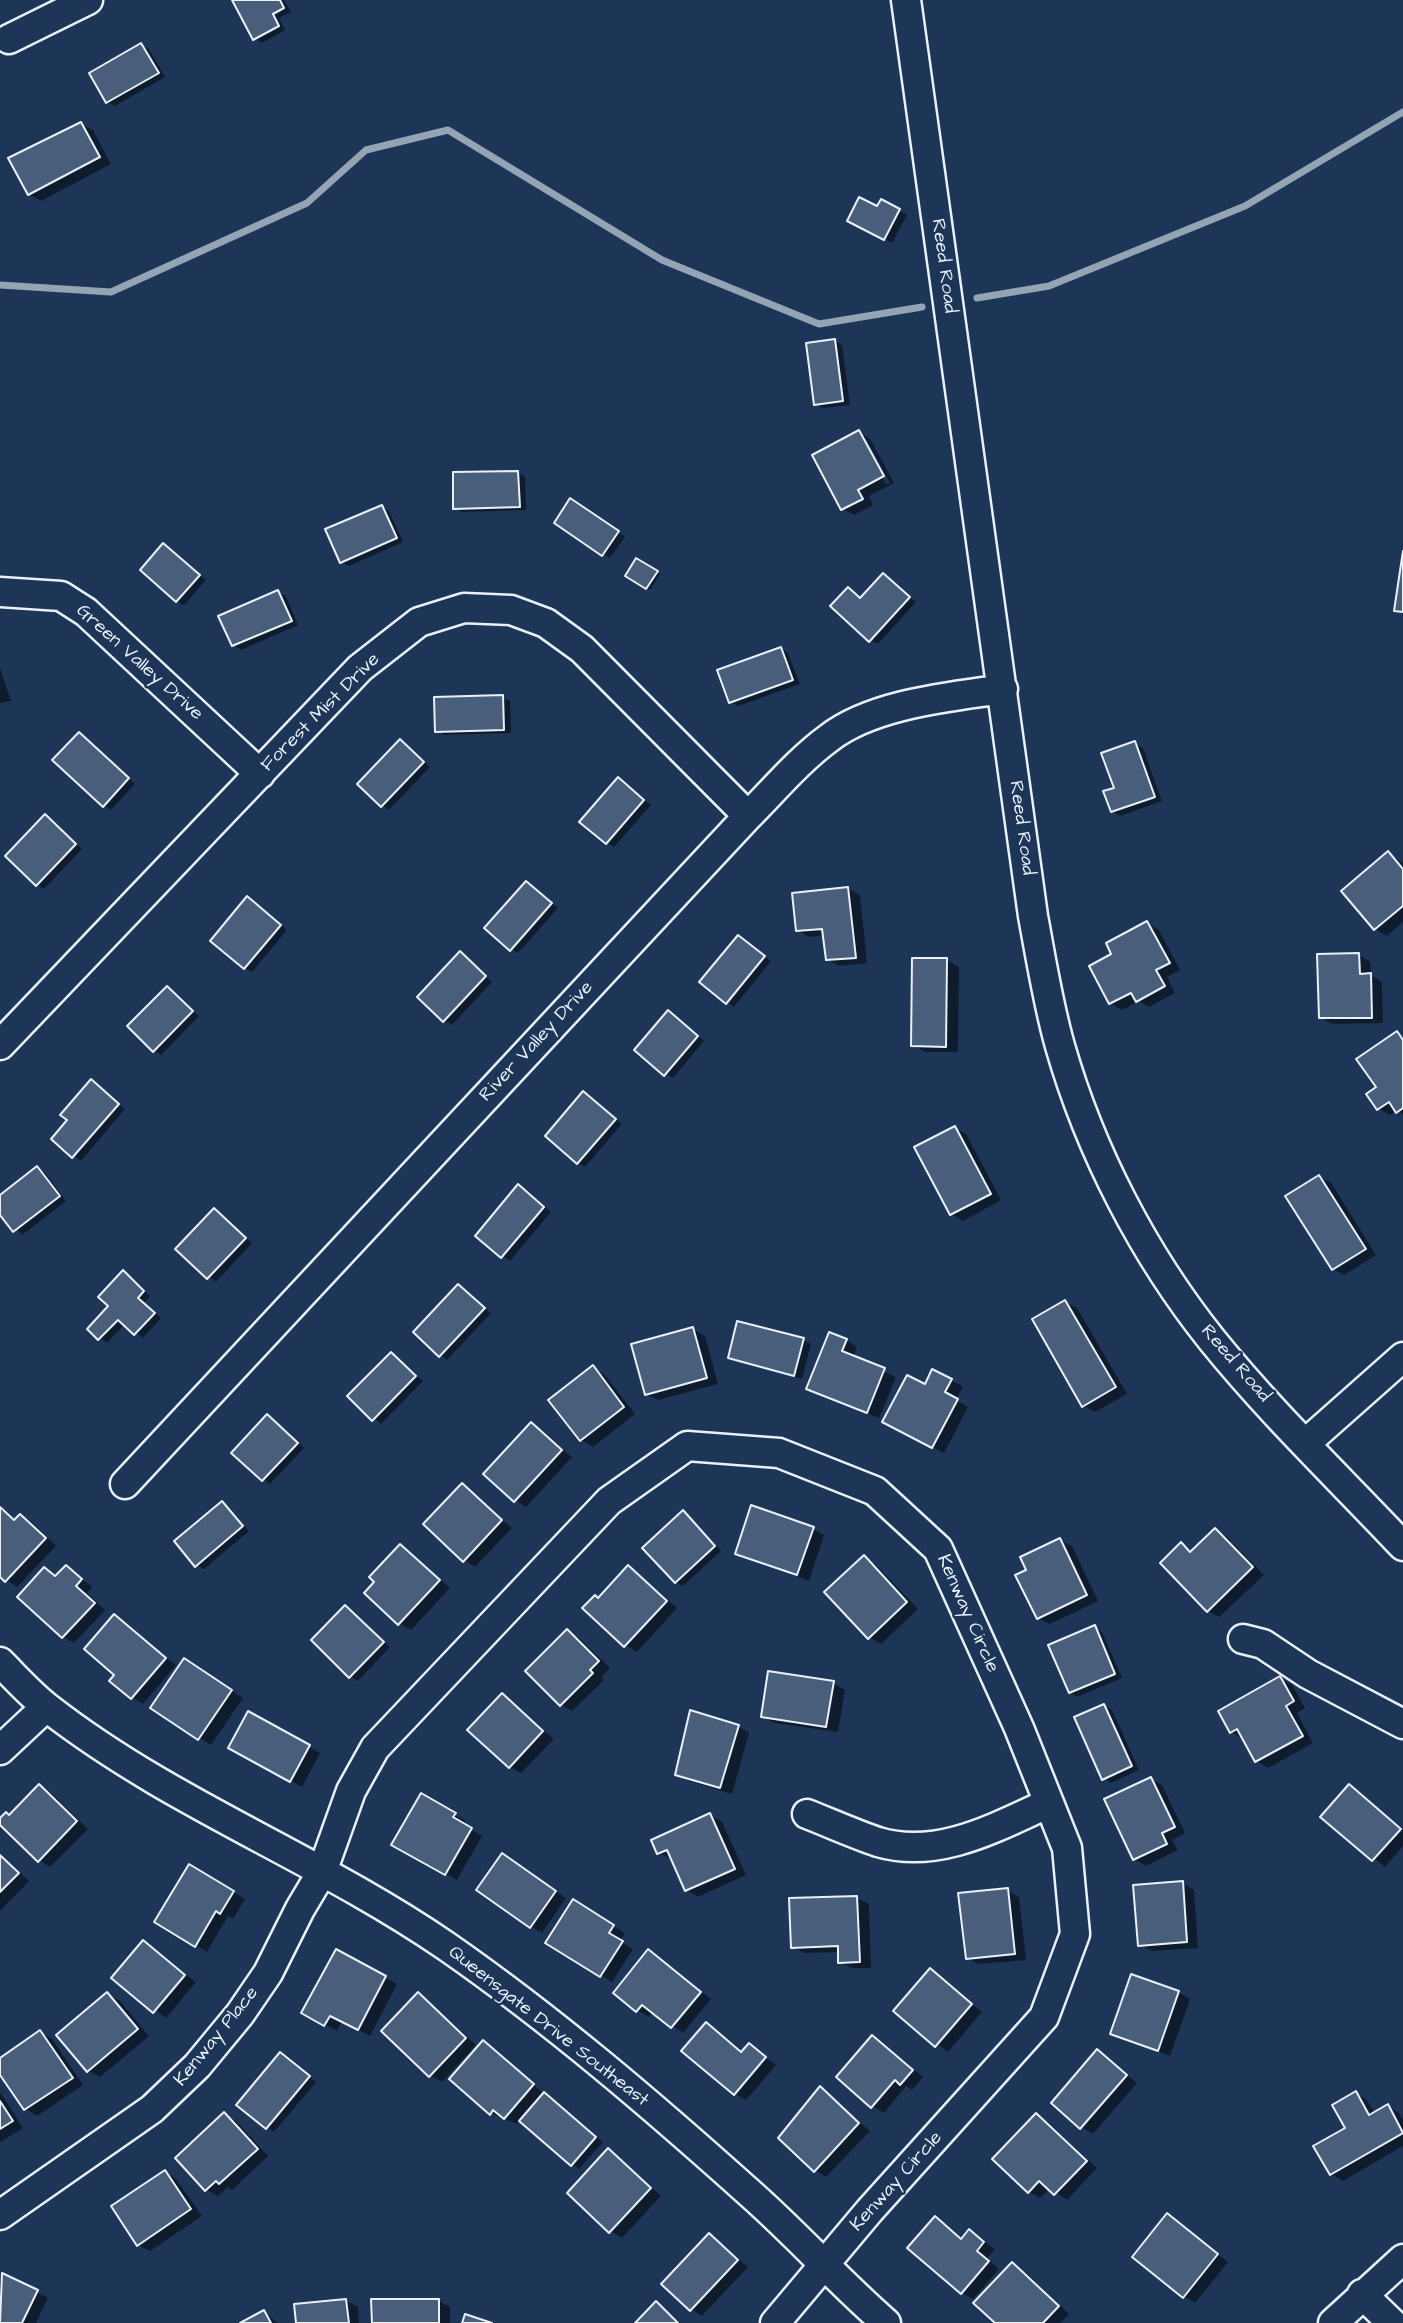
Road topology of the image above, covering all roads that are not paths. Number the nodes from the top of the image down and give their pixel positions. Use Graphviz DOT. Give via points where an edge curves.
graph roads {
  1 [pos="88,0"];
  2 [pos="905,0"];
  3 [pos="9,39"];
  4 [pos="0,592"];
  5 [pos="1003,689"];
  6 [pos="260,774"];
  7 [pos="748,816"];
  8 [pos="0,1045"];
  9 [pos="1403,1357"];
  10 [pos="1306,1443"];
  11 [pos="125,1484"];
  12 [pos="1403,1546"];
  13 [pos="1243,1639"];
  14 [pos="0,1662"];
  15 [pos="46,1707"];
  16 [pos="1403,1724"];
  17 [pos="0,1750"];
  18 [pos="351,1791"];
  19 [pos="1049,1804"];
  20 [pos="807,1815"];
  21 [pos="322,1872"];
  22 [pos="0,2215"];
  23 [pos="1403,2259"];
  24 [pos="825,2266"];
  25 [pos="1362,2294"];
  26 [pos="775,2323"];
  27 [pos="886,2323"];
  28 [pos="1333,2323"];
  29 [pos="1392,2323"];
  1 -- 3 [label="street"];
  2 -- 5 [label="street, Reed Road"];
  4 -- 6 [label="street, Green Valley Drive" via="61,596 86,612"];
  5 -- 7 [label="street, River Valley Drive" via="859,720 814,750"];
  5 -- 10 [label="street, Reed Road" via="1045,980 1081,1106 1122,1201 1184,1301 1212,1340"];
  6 -- 7 [label="street, Forest Mist Drive" via="360,668 419,622 464,608 511,610 546,623 582,649"];
  6 -- 8 [label="street, Forest Mist Drive"];
  7 -- 11 [label="street, River Valley Drive"];
  9 -- 10 [label="street"];
  10 -- 12 [label="street, Reed Road"];
  13 -- 16 [label="street" via="1263,1644 1308,1674"];
  14 -- 15 [label="street, Queensgate Drive Southeast"];
  15 -- 17 [label="street"];
  15 -- 21 [label="street, Queensgate Drive Southeast" via="186,1799"];
  18 -- 19 [label="street, Kenway Circle" via="383,1739 599,1511 687,1446 779,1453 875,1491 938,1549"];
  18 -- 21 [label="street, Kenway Place"];
  19 -- 20 [label="street" via="984,1833 934,1847 881,1843"];
  19 -- 24 [label="street, Kenway Circle" via="1067,1848 1075,1934 1044,2017"];
  21 -- 22 [label="street, Kenway Place" via="268,1973 197,2066 152,2109"];
  21 -- 24 [label="street, Queensgate Drive Southeast" via="443,1944 523,2003 755,2197"];
  23 -- 25 [label="street"];
  24 -- 26 [label="street, Kenway Circle"];
  24 -- 27 [label="street, Queensgate Drive Southeast"];
  25 -- 28 [label="street"];
  25 -- 29 [label="street"];
}
